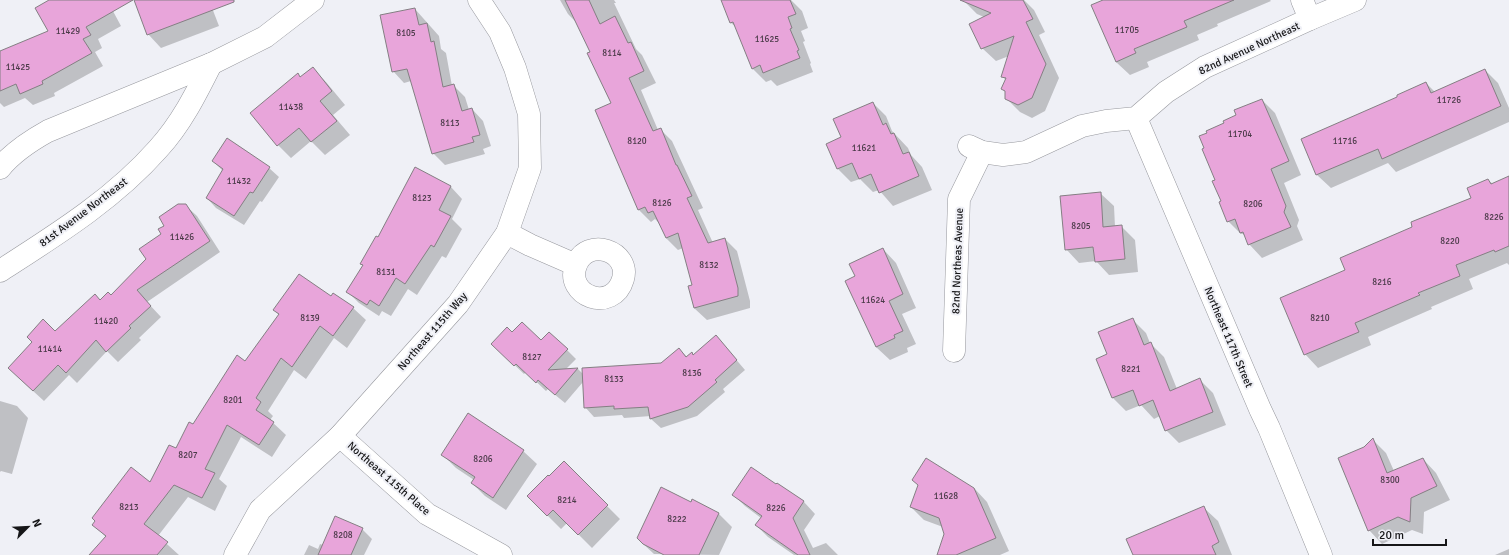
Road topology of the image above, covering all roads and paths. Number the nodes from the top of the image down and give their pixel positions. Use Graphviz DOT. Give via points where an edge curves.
graph roads {
  1 [pos="313,0"];
  2 [pos="479,0"];
  3 [pos="1355,0"];
  4 [pos="1306,9"];
  5 [pos="211,64"];
  6 [pos="1136,118"];
  7 [pos="0,168"];
  8 [pos="507,233"];
  9 [pos="576,265"];
  10 [pos="0,271"];
  11 [pos="954,351"];
  12 [pos="340,436"];
  13 [pos="235,555"];
  14 [pos="501,555"];
  15 [pos="1321,555"];
  1 -- 5 [label="street" via="265,36"];
  2 -- 8 [label="street, Northeast 115th Way" via="500,32 515,68 529,114 530,168"];
  3 -- 4 [label="street, 82nd Avenue Northeast"];
  4 -- 6 [label="street, 82nd Avenue Northeast" via="1166,92"];
  5 -- 7 [label="street" via="48,131 28,142"];
  5 -- 10 [label="street, 81st Avenue Northeast" via="191,103 159,148 120,186 54,236"];
  6 -- 11 [label="street, 82nd Northeas Avenue" via="1082,126 1026,152 1003,155 976,149 959,199"];
  6 -- 15 [label="street, Northeast 117th Street"];
  8 -- 9 [label="street"];
  8 -- 12 [label="street, Northeast 115th Way" via="458,304"];
  12 -- 13 [label="street, Northeast 115th Way" via="260,510"];
  12 -- 14 [label="street, Northeast 115th Place" via="428,514"];
}
